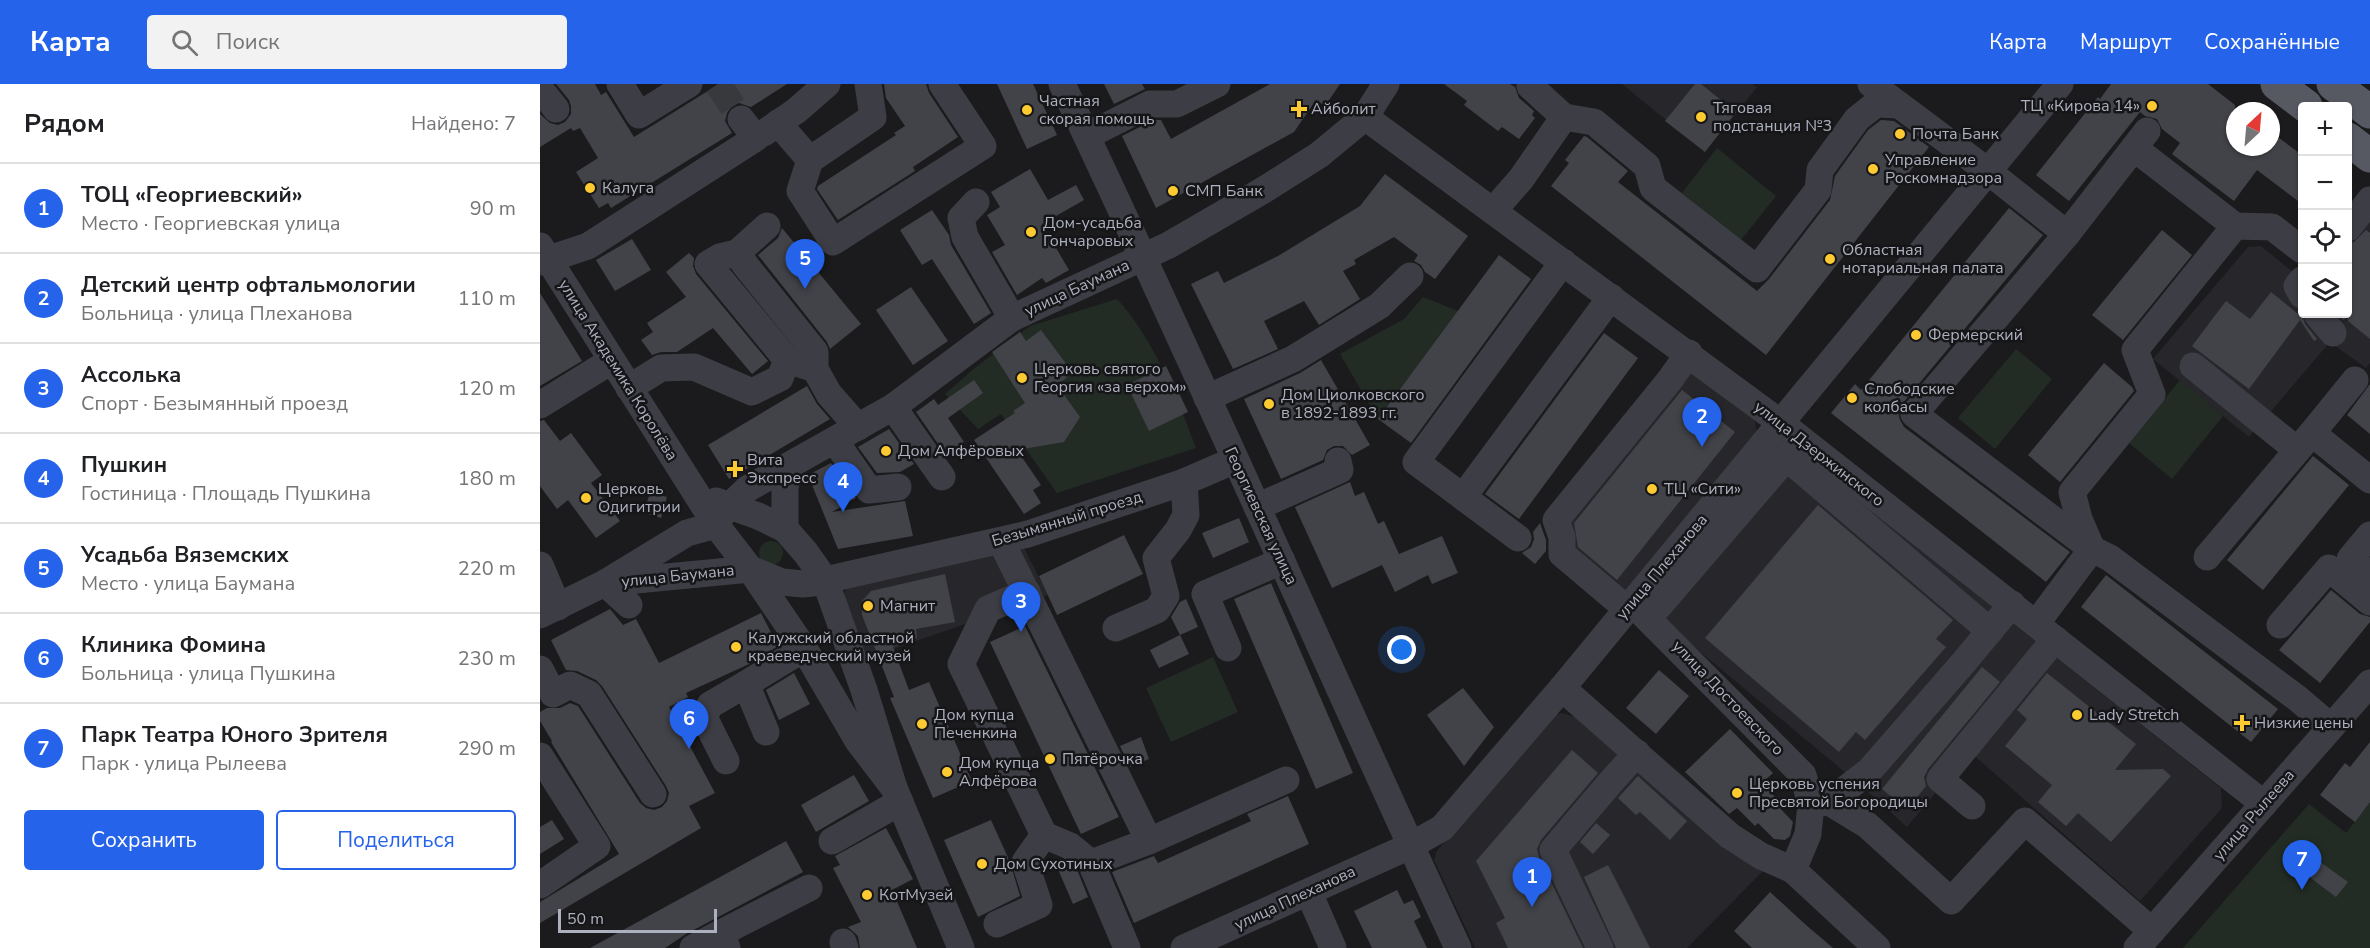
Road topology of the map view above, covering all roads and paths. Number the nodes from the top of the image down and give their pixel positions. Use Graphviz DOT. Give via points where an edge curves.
graph roads {
  1 [pos="620,84"];
  2 [pos="689,84"];
  3 [pos="827,84"];
  4 [pos="868,84"];
  5 [pos="942,84"];
  6 [pos="1062,84"];
  7 [pos="1216,84"];
  8 [pos="1386,84"];
  9 [pos="1531,84"];
  10 [pos="1871,84"];
  11 [pos="2060,84"];
  12 [pos="2277,84"];
  13 [pos="2340,86"];
  14 [pos="1177,94"];
  15 [pos="2301,102"];
  16 [pos="1899,105"];
  17 [pos="2370,112"];
  18 [pos="1365,117"];
  19 [pos="1564,117"];
  20 [pos="778,123"];
  21 [pos="1087,136"];
  22 [pos="2352,142"];
  23 [pos="2370,156"];
  24 [pos="810,160"];
  25 [pos="1989,172"];
  26 [pos="2370,200"];
  27 [pos="976,202"];
  28 [pos="1493,211"];
  29 [pos="2352,223"];
  30 [pos="767,226"];
  31 [pos="2235,226"];
  32 [pos="2067,234"];
  33 [pos="2298,247"];
  34 [pos="737,252"];
  35 [pos="1144,256"];
  36 [pos="1563,262"];
  37 [pos="545,265"];
  38 [pos="1410,276"];
  39 [pos="1611,297"];
  40 [pos="1012,318"];
  41 [pos="1689,353"];
  42 [pos="787,360"];
  43 [pos="611,361"];
  44 [pos="2193,366"];
  45 [pos="815,369"];
  46 [pos="2355,380"];
  47 [pos="629,388"];
  48 [pos="1207,398"];
  49 [pos="540,405"];
  50 [pos="893,407"];
  51 [pos="858,427"];
  52 [pos="835,441"];
  53 [pos="1790,441"];
  54 [pos="2305,441"];
  55 [pos="1234,460"];
  56 [pos="1338,461"];
  57 [pos="789,466"];
  58 [pos="942,477"];
  59 [pos="2370,480"];
  60 [pos="1185,482"];
  61 [pos="898,487"];
  62 [pos="1463,497"];
  63 [pos="1257,507"];
  64 [pos="724,516"];
  65 [pos="785,529"];
  66 [pos="2370,536"];
  67 [pos="1518,538"];
  68 [pos="1001,541"];
  69 [pos="2092,549"];
  70 [pos="806,553"];
  71 [pos="2207,557"];
  72 [pos="1282,561"];
  73 [pos="540,565"];
  74 [pos="750,569"];
  75 [pos="2370,575"];
  76 [pos="825,580"];
  77 [pos="782,582"];
  78 [pos="605,583"];
  79 [pos="1027,592"];
  80 [pos="2370,602"];
  81 [pos="2012,604"];
  82 [pos="628,605"];
  83 [pos="1630,606"];
  84 [pos="1659,606"];
  85 [pos="549,611"];
  86 [pos="2280,625"];
  87 [pos="1116,628"];
  88 [pos="1990,631"];
  89 [pos="2052,636"];
  90 [pos="1228,648"];
  91 [pos="805,650"];
  92 [pos="540,669"];
  93 [pos="2370,683"];
  94 [pos="746,684"];
  95 [pos="1562,688"];
  96 [pos="546,698"];
  97 [pos="2006,717"];
  98 [pos="2331,727"];
  99 [pos="766,732"];
  100 [pos="1637,753"];
  101 [pos="540,756"];
  102 [pos="726,761"];
  103 [pos="1286,780"];
  104 [pos="653,794"];
  105 [pos="897,795"];
  106 [pos="1820,803"];
  107 [pos="2264,804"];
  108 [pos="1972,806"];
  109 [pos="1044,835"];
  110 [pos="832,841"];
  111 [pos="1149,841"];
  112 [pos="1410,846"];
  113 [pos="1091,863"];
  114 [pos="1793,870"];
  115 [pos="540,885"];
  116 [pos="809,888"];
  117 [pos="1309,892"];
  118 [pos="997,924"];
  119 [pos="724,940"];
  120 [pos="2145,940"];
  121 [pos="693,948"];
  122 [pos="961,948"];
  123 [pos="1127,948"];
  124 [pos="1184,948"];
  125 [pos="1332,948"];
  126 [pos="1458,948"];
  127 [pos="1600,948"];
  128 [pos="1877,948"];
  1 -- 2 [label="street" via="639,115"];
  3 -- 20 [label="street"];
  4 -- 24 [label="street" via="873,117"];
  5 -- 24 [label="street" via="983,146 833,242 800,191"];
  6 -- 21 [label="street, Георгиевская улица"];
  7 -- 14 [label="street"];
  8 -- 18 [label="street, улица Баумана"];
  9 -- 19 [label="street"];
  10 -- 16 [label="street"];
  11 -- 25 [label="street, улица Плеханова"];
  12 -- 15 [label="main road"];
  13 -- 17 [label="main road"];
  14 -- 21 [label="street"];
  16 -- 19 [label="street" via="1876,104 1857,119 1820,170 1818,190 1757,269 1653,188 1647,166 1594,122"];
  16 -- 25 [label="street"];
  18 -- 28 [label="street, улица Дзержинского"];
  18 -- 35 [label="street, улица Баумана" via="1319,155 1262,191"];
  19 -- 28 [label="street" via="1521,180"];
  20 -- 24 [label="street"];
  20 -- 37 [label="street" via="748,129 588,246"];
  21 -- 35 [label="street, Георгиевская улица"];
  22 -- 23 [label="main road"];
  25 -- 32 [label="street"];
  25 -- 53 [label="street, улица Плеханова"];
  26 -- 29 [label="street"];
  27 -- 40 [label="street" via="961,218 965,237"];
  28 -- 36 [label="street, улица Дзержинского"];
  30 -- 34 [label="street"];
  31 -- 32 [label="street" via="2140,140"];
  31 -- 33 [label="street" via="2272,226"];
  31 -- 69 [label="street" via="2135,350 2152,394 2072,492"];
  32 -- 69 [label="street" via="1914,414"];
  34 -- 42 [label="street" via="708,264"];
  34 -- 45 [label="street" via="815,352"];
  35 -- 40 [label="street, улица Баумана"];
  35 -- 48 [label="street, Георгиевская улица"];
  36 -- 39 [label="street, улица Дзержинского"];
  36 -- 62 [label="street" via="1416,462"];
  37 -- 43 [label="street, улица Академика Королёва"];
  38 -- 48 [label="street" via="1378,306 1293,359"];
  39 -- 41 [label="street, улица Дзержинского"];
  39 -- 62 [label="street"];
  40 -- 50 [label="street, улица Баумана"];
  41 -- 53 [label="street, улица Дзержинского"];
  41 -- 83 [label="street, улица Достоевского" via="1556,520 1562,554"];
  42 -- 45 [label="street"];
  42 -- 47 [label="street" via="780,378 752,392 694,368 661,368"];
  43 -- 47 [label="street, улица Академика Королёва"];
  43 -- 49 [label="street"];
  44 -- 54 [label="street"];
  45 -- 51 [label="street" via="829,394"];
  46 -- 54 [label="street"];
  47 -- 64 [label="street, улица Академика Королёва" via="696,493"];
  48 -- 55 [label="street, Георгиевская улица"];
  50 -- 51 [label="street, улица Баумана"];
  50 -- 58 [label="street"];
  51 -- 52 [label="street, улица Баумана"];
  52 -- 57 [label="street, улица Баумана"];
  52 -- 61 [label="street" via="869,490"];
  53 -- 81 [label="street, улица Дзержинского"];
  53 -- 83 [label="street, улица Плеханова"];
  53 -- 84 [label="street"];
  53 -- 88 [label="street"];
  54 -- 59 [label="street"];
  54 -- 71 [label="street"];
  55 -- 60 [label="street, Безымянный проезд"];
  55 -- 63 [label="street, Георгиевская улица"];
  56 -- 63 [label="street" via="1340,470"];
  57 -- 64 [label="street, улица Баумана" via="747,489"];
  57 -- 65 [label="street"];
  60 -- 68 [label="street, Безымянный проезд"];
  60 -- 87 [label="street" via="1186,515 1156,558 1166,596 1157,610"];
  62 -- 67 [label="street"];
  63 -- 72 [label="street, Георгиевская улица"];
  64 -- 65 [label="street" via="758,516"];
  64 -- 74 [label="street, улица Академика Королёва"];
  64 -- 78 [label="street, улица Баумана" via="687,533"];
  65 -- 70 [label="street"];
  66 -- 75 [label="street" via="2350,559"];
  68 -- 76 [label="street, Безымянный проезд"];
  68 -- 79 [label="street"];
  69 -- 89 [label="street"];
  69 -- 98 [label="street" via="2110,558"];
  70 -- 76 [label="street"];
  70 -- 77 [label="street" via="796,578"];
  72 -- 90 [label="street" via="1205,594"];
  72 -- 112 [label="street, Георгиевская улица"];
  73 -- 85 [label="street"];
  74 -- 77 [label="street"];
  74 -- 78 [label="street, улица Баумана"];
  74 -- 91 [label="street, улица Академика Королёва"];
  76 -- 77 [label="street, Безымянный проезд"];
  76 -- 105 [label="street"];
  78 -- 82 [label="street"];
  78 -- 85 [label="street, улица Баумана"];
  79 -- 109 [label="street" via="988,609 961,664"];
  79 -- 111 [label="street"];
  80 -- 86 [label="street" via="2329,568"];
  81 -- 88 [label="street"];
  81 -- 89 [label="street, улица Дзержинского"];
  83 -- 95 [label="street, улица Плеханова"];
  83 -- 106 [label="street, улица Достоевского" via="1803,775"];
  88 -- 106 [label="street" via="1869,771"];
  89 -- 97 [label="street"];
  89 -- 107 [label="street, улица Дзержинского"];
  89 -- 108 [label="street" via="1940,779"];
  91 -- 94 [label="street"];
  91 -- 105 [label="street, улица Академика Королёва" via="858,741"];
  92 -- 96 [label="street"];
  93 -- 98 [label="street, улица Рылеева"];
  94 -- 99 [label="street"];
  94 -- 102 [label="street" via="710,705 704,717"];
  95 -- 100 [label="street"];
  95 -- 112 [label="street, улица Плеханова" via="1442,828"];
  96 -- 104 [label="street" via="570,685 589,694"];
  98 -- 107 [label="street, улица Рылеева"];
  100 -- 114 [label="street" via="1730,836"];
  100 -- 127 [label="street" via="1553,850"];
  101 -- 115 [label="street" via="597,846"];
  103 -- 111 [label="street"];
  105 -- 110 [label="street"];
  105 -- 122 [label="street"];
  106 -- 114 [label="street, улица Достоевского"];
  106 -- 120 [label="street" via="1867,825 1951,901 2025,821"];
  107 -- 120 [label="street, улица Рылеева"];
  109 -- 113 [label="street" via="1070,846"];
  109 -- 118 [label="street" via="1025,862 1039,905"];
  111 -- 113 [label="street"];
  112 -- 117 [label="street, улица Плеханова"];
  112 -- 126 [label="street, Георгиевская улица"];
  113 -- 123 [label="street"];
  114 -- 128 [label="street"];
  116 -- 119 [label="street"];
  117 -- 124 [label="street, улица Плеханова"];
  117 -- 125 [label="street"];
  119 -- 121 [label="street"];
}
